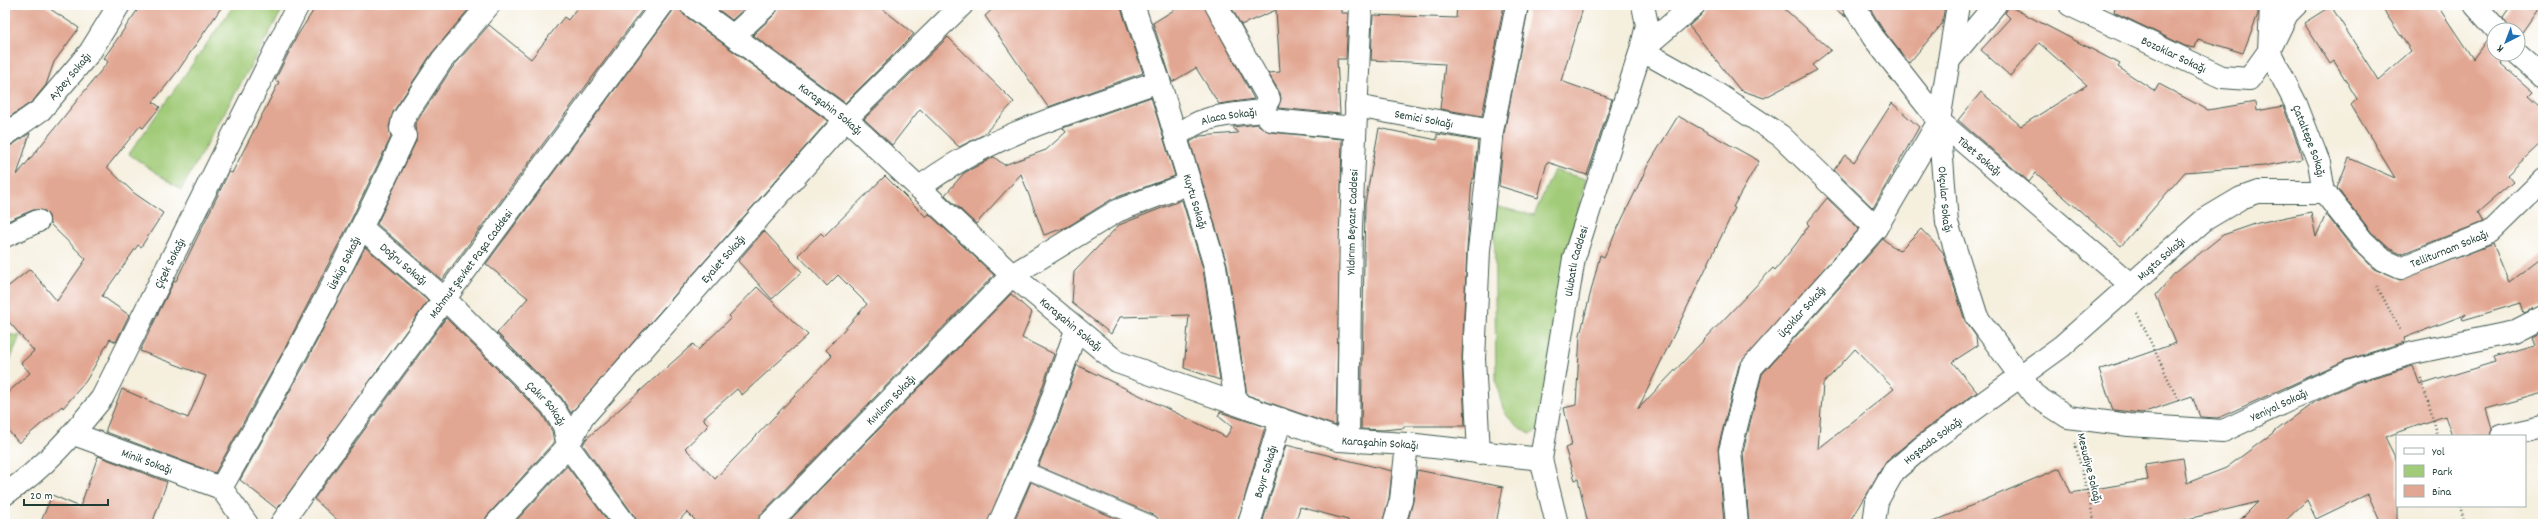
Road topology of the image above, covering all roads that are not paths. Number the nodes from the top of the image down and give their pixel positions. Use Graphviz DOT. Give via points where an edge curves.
graph roads {
  1 [pos="119,5"];
  2 [pos="298,5"];
  3 [pos="489,5"];
  4 [pos="662,5"];
  5 [pos="691,5"];
  6 [pos="767,5"];
  7 [pos="962,5"];
  8 [pos="1133,5"];
  9 [pos="1216,5"];
  10 [pos="1361,5"];
  11 [pos="1517,5"];
  12 [pos="1643,5"];
  13 [pos="1694,5"];
  14 [pos="1853,5"];
  15 [pos="1958,5"];
  16 [pos="1995,5"];
  17 [pos="2070,5"];
  18 [pos="2271,5"];
  19 [pos="2296,5"];
  20 [pos="2477,6"];
  21 [pos="2490,22"];
  22 [pos="734,35"];
  23 [pos="1641,50"];
  24 [pos="2269,51"];
  25 [pos="1950,59"];
  26 [pos="2526,62"];
  27 [pos="2543,78"];
  28 [pos="1159,82"];
  29 [pos="1356,106"];
  30 [pos="1262,111"];
  31 [pos="846,119"];
  32 [pos="1940,121"];
  33 [pos="1355,128"];
  34 [pos="1492,132"];
  35 [pos="5,135"];
  36 [pos="1176,137"];
  37 [pos="2543,180"];
  38 [pos="1190,183"];
  39 [pos="919,188"];
  40 [pos="2324,192"];
  41 [pos="38,221"];
  42 [pos="362,228"];
  43 [pos="1876,228"];
  44 [pos="5,236"];
  45 [pos="2383,260"];
  46 [pos="1012,275"];
  47 [pos="2128,287"];
  48 [pos="446,300"];
  49 [pos="2543,317"];
  50 [pos="1076,330"];
  51 [pos="2020,378"];
  52 [pos="1236,403"];
  53 [pos="1281,419"];
  54 [pos="2543,427"];
  55 [pos="74,434"];
  56 [pos="2507,435"];
  57 [pos="1348,439"];
  58 [pos="1407,444"];
  59 [pos="568,446"];
  60 [pos="1479,453"];
  61 [pos="1541,459"];
  62 [pos="1023,469"];
  63 [pos="221,488"];
  64 [pos="5,494"];
  65 [pos="247,524"];
  66 [pos="281,524"];
  67 [pos="496,524"];
  68 [pos="625,524"];
  69 [pos="769,524"];
  70 [pos="999,524"];
  71 [pos="1152,524"];
  72 [pos="1249,524"];
  73 [pos="1394,524"];
  74 [pos="1557,524"];
  75 [pos="1737,524"];
  76 [pos="1874,524"];
  1 -- 35 [label="street, Aybey Sokağı" via="90,52 41,110"];
  2 -- 55 [label="street, Çiçek Sokağı" via="102,398"];
  3 -- 42 [label="street, Üsküp Sokağı" via="442,60 403,119 401,128 405,136"];
  4 -- 48 [label="street, Mahmut Şevket Paşa Caddesi"];
  5 -- 22 [label="street, Karaşahin Sokağı"];
  6 -- 22 [label="street"];
  7 -- 31 [label="street, Eyalet Sokağı"];
  8 -- 28 [label="street, Kuytu Sokağı"];
  9 -- 30 [label="street" via="1269,99"];
  10 -- 29 [label="street, Yıldırım Beyazıt Caddesi"];
  11 -- 34 [label="street"];
  12 -- 23 [label="street, Ulubatlı Caddesi" via="1647,25"];
  13 -- 23 [label="street"];
  14 -- 32 [label="street, Tibet Sokağı" via="1873,37"];
  15 -- 25 [label="street, Okçular Sokağı"];
  16 -- 25 [label="street"];
  17 -- 24 [label="street, Bozoklar Sokağı" via="2222,77 2249,79"];
  18 -- 24 [label="street, Çataltepe Sokağı"];
  19 -- 24 [label="street" via="2287,14"];
  20 -- 21 [label="street"];
  22 -- 31 [label="street, Karaşahin Sokağı"];
  23 -- 43 [label="street" via="1705,86 1781,136"];
  23 -- 61 [label="street, Ulubatlı Caddesi" via="1574,258"];
  24 -- 40 [label="street, Çataltepe Sokağı" via="2296,104 2319,163"];
  25 -- 32 [label="street, Okçular Sokağı"];
  26 -- 27 [label="street"];
  28 -- 36 [label="street, Kuytu Sokağı"];
  28 -- 39 [label="street" via="981,148 952,164"];
  29 -- 33 [label="street, Yıldırım Beyazıt Caddesi"];
  29 -- 34 [label="street, Semici Sokağı"];
  30 -- 33 [label="street, Alaca Sokağı" via="1271,120"];
  30 -- 36 [label="street, Alaca Sokağı" via="1204,118 1188,126"];
  31 -- 39 [label="street, Karaşahin Sokağı"];
  31 -- 59 [label="street, Eyalet Sokağı" via="583,417"];
  32 -- 43 [label="street, Üçoklar Sokağı"];
  32 -- 47 [label="street, Tibet Sokağı"];
  32 -- 51 [label="street, Okçular Sokağı" via="1947,223 1977,317"];
  33 -- 57 [label="street, Yıldırım Beyazıt Caddesi"];
  34 -- 60 [label="street" via="1480,250 1475,351"];
  36 -- 38 [label="street, Kuytu Sokağı"];
  37 -- 45 [label="street, Telliturnam Sokağı" via="2490,232 2401,268"];
  38 -- 46 [label="street, Kıvılcım Sokağı" via="1117,211"];
  38 -- 52 [label="street, Kuytu Sokağı" via="1215,266"];
  39 -- 46 [label="street, Karaşahin Sokağı"];
  40 -- 45 [label="street, Çataltepe Sokağı" via="2363,241"];
  40 -- 47 [label="street, Muşta Sokağı" via="2258,192 2241,198 2204,220"];
  41 -- 44 [label="street"];
  42 -- 48 [label="street, Doğru Sokağı"];
  42 -- 63 [label="street, Üsküp Sokağı" via="284,379"];
  43 -- 75 [label="street, Üçoklar Sokağı" via="1751,368 1730,451"];
  46 -- 50 [label="street, Karaşahin Sokağı"];
  46 -- 69 [label="street, Kıvılcım Sokağı"];
  47 -- 51 [label="street, Muşta Sokağı" via="2062,346"];
  48 -- 59 [label="street, Çakır Sokağı" via="552,406 564,426"];
  48 -- 66 [label="street, Mahmut Şevket Paşa Caddesi" via="364,406"];
  49 -- 51 [label="street, Yeniyol Sokağı" via="2514,332 2413,353 2351,371 2223,431 2129,425 2068,417 2034,395"];
  50 -- 52 [label="street, Karaşahin Sokağı" via="1117,362"];
  50 -- 62 [label="street" via="1045,419"];
  51 -- 76 [label="street, Hoşsada Sokağı" via="1894,471 1877,501"];
  52 -- 53 [label="street, Karaşahin Sokağı"];
  53 -- 57 [label="street, Karaşahin Sokağı" via="1339,440"];
  53 -- 72 [label="street, Bayır Sokağı"];
  54 -- 56 [label="street"];
  55 -- 63 [label="street, Minik Sokağı"];
  55 -- 64 [label="street, Çiçek Sokağı" via="19,486"];
  57 -- 58 [label="street, Karaşahin Sokağı"];
  58 -- 60 [label="street, Karaşahin Sokağı"];
  58 -- 73 [label="street" via="1401,500"];
  59 -- 67 [label="street, Eyalet Sokağı"];
  59 -- 68 [label="street, Çakır Sokağı"];
  60 -- 61 [label="street, Karaşahin Sokağı"];
  61 -- 74 [label="street, Ulubatlı Caddesi"];
  62 -- 70 [label="street"];
  62 -- 71 [label="lane"];
  63 -- 65 [label="street"];
}
